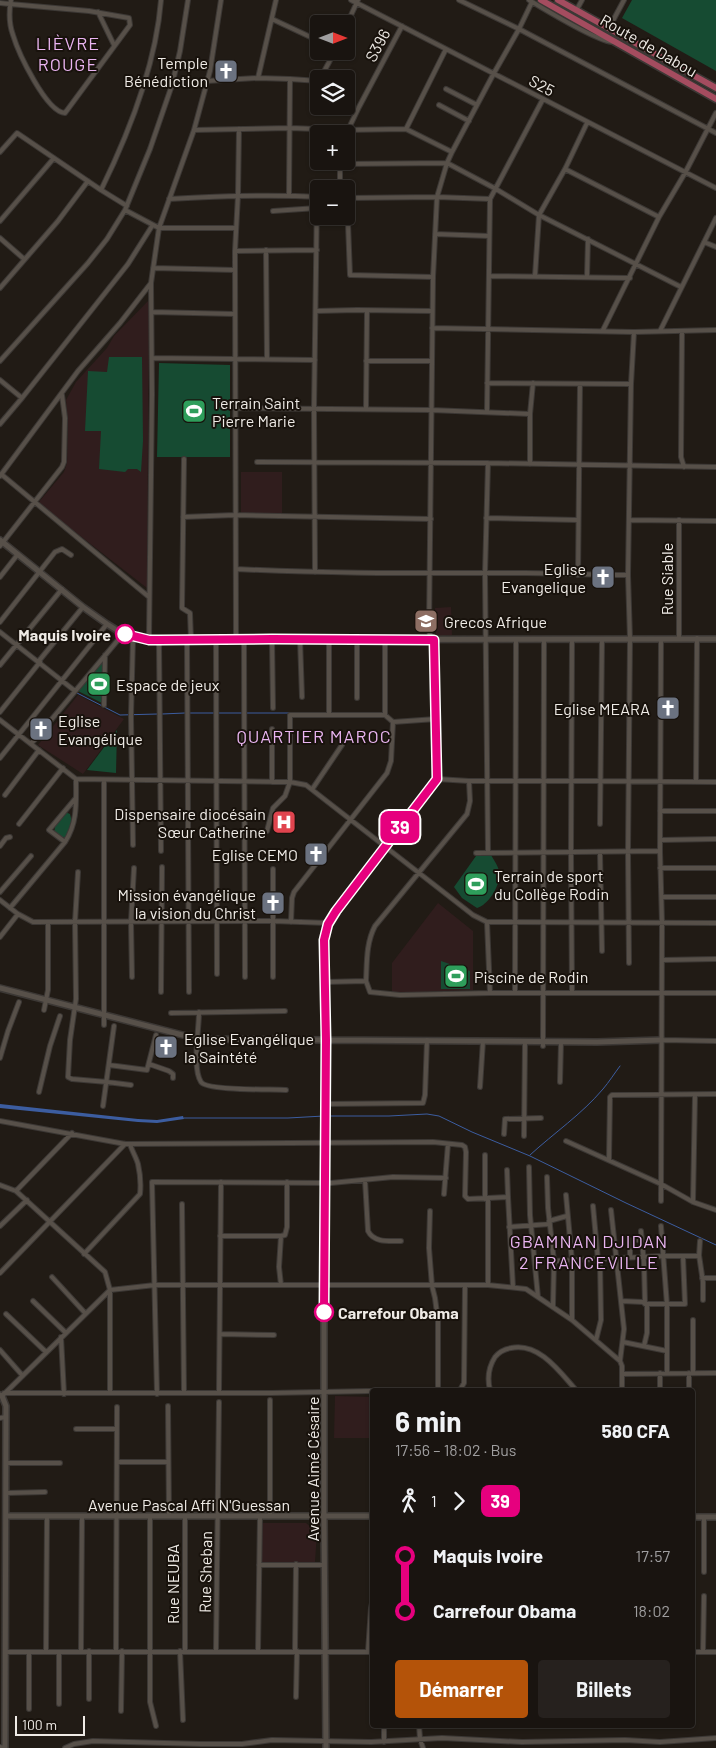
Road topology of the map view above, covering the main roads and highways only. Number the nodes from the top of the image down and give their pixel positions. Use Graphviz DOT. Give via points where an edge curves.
graph roads {
  1 [pos="541,0"];
  2 [pos="558,0"];
  3 [pos="716,88"];
  4 [pos="716,99"];
  1 -- 4 [label="main road, Route de Dabou"];
  2 -- 3 [label="main road"];
}
